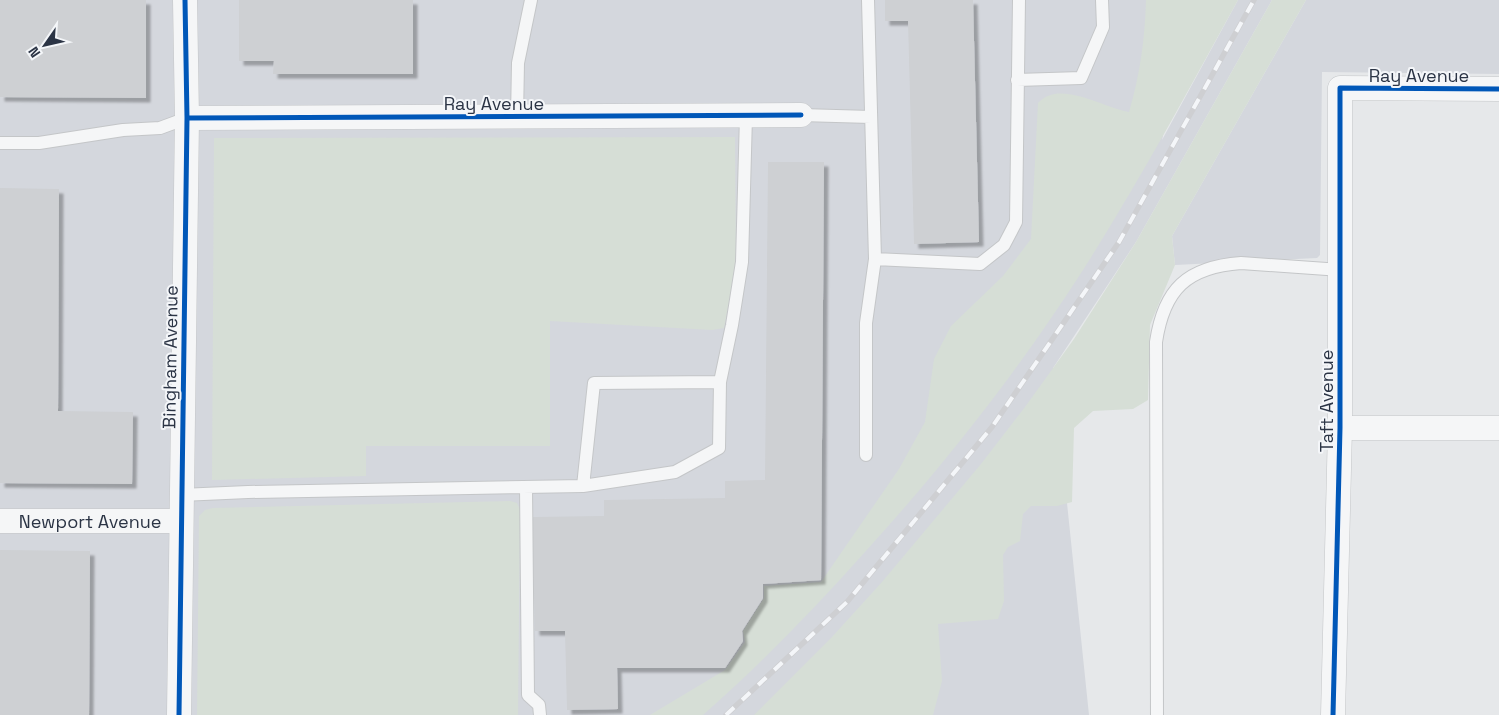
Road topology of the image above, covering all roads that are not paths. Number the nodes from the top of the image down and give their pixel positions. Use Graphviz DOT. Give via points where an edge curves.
graph roads {
  1 [pos="185,0"];
  2 [pos="531,0"];
  3 [pos="868,0"];
  4 [pos="1019,0"];
  5 [pos="1102,0"];
  6 [pos="1018,80"];
  7 [pos="1340,88"];
  8 [pos="1499,89"];
  9 [pos="801,115"];
  10 [pos="746,116"];
  11 [pos="517,117"];
  12 [pos="871,117"];
  13 [pos="187,118"];
  14 [pos="0,143"];
  15 [pos="875,260"];
  16 [pos="1341,270"];
  17 [pos="720,382"];
  18 [pos="1340,428"];
  19 [pos="1499,428"];
  20 [pos="866,455"];
  21 [pos="583,486"];
  22 [pos="526,487"];
  23 [pos="181,495"];
  24 [pos="0,521"];
  25 [pos="181,521"];
  26 [pos="179,715"];
  27 [pos="540,715"];
  28 [pos="1157,715"];
  29 [pos="1333,715"];
  1 -- 13 [label="street, Bingham Avenue"];
  2 -- 11 [label="lane" via="518,63"];
  3 -- 12 [label="lane"];
  4 -- 6 [label="lane"];
  5 -- 6 [label="lane" via="1103,27 1081,78"];
  6 -- 15 [label="lane" via="1016,222 1004,244 980,264"];
  7 -- 8 [label="street, Ray Avenue"];
  7 -- 16 [label="street, Taft Avenue"];
  9 -- 10 [label="street, Ray Avenue"];
  9 -- 12 [label="lane"];
  10 -- 11 [label="street, Ray Avenue"];
  10 -- 17 [label="lane" via="742,262"];
  11 -- 13 [label="street, Ray Avenue"];
  12 -- 15 [label="lane"];
  13 -- 14 [label="lane" via="160,128 123,130 39,144"];
  13 -- 23 [label="street, Bingham Avenue"];
  15 -- 20 [label="lane" via="866,323"];
  16 -- 18 [label="street, Taft Avenue"];
  16 -- 28 [label="lane" via="1226,264 1187,277 1164,306 1156,342"];
  17 -- 21 [label="lane" via="719,448 675,472"];
  17 -- 21 [label="lane" via="594,383"];
  18 -- 19 [label="street"];
  18 -- 29 [label="street, Taft Avenue"];
  21 -- 22 [label="lane"];
  22 -- 23 [label="lane"];
  22 -- 27 [label="lane" via="528,695 539,706"];
  23 -- 25 [label="street, Bingham Avenue"];
  24 -- 25 [label="street, Newport Avenue"];
  25 -- 26 [label="street, Bingham Avenue"];
}
